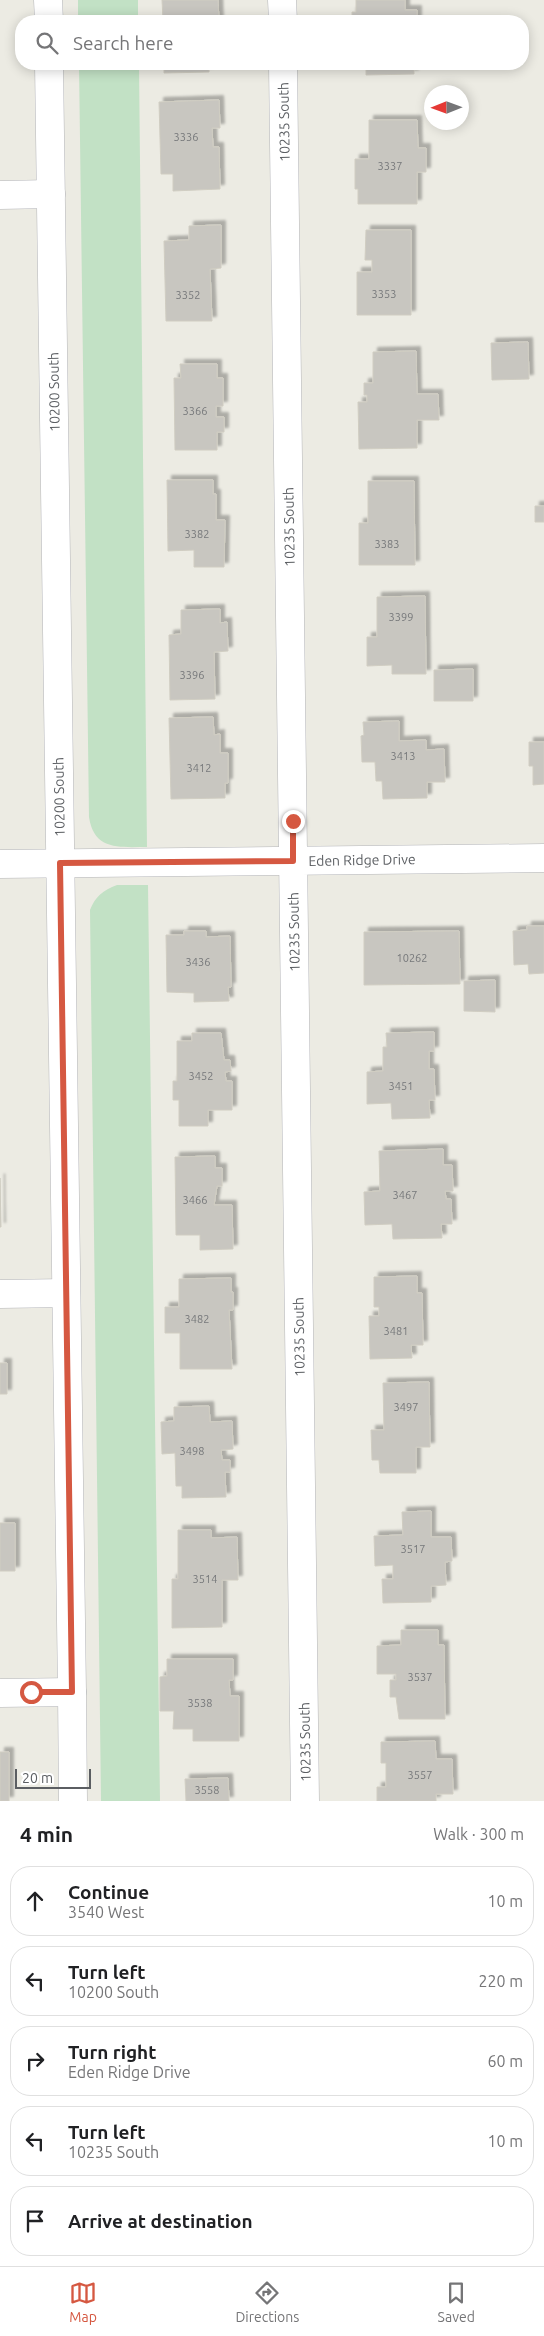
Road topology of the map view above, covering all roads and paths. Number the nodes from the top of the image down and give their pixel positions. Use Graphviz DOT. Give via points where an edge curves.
graph roads {
  1 [pos="48,0"];
  2 [pos="282,0"];
  3 [pos="49,15"];
  4 [pos="283,15"];
  5 [pos="49,70"];
  6 [pos="283,70"];
  7 [pos="51,194"];
  8 [pos="0,195"];
  9 [pos="544,858"];
  10 [pos="293,861"];
  11 [pos="60,863"];
  12 [pos="0,864"];
  13 [pos="66,1292"];
  14 [pos="0,1294"];
  15 [pos="72,1692"];
  16 [pos="0,1693"];
  17 [pos="73,1801"];
  18 [pos="305,1801"];
  1 -- 3 [label="street"];
  2 -- 4 [label="street"];
  5 -- 7 [label="street, 10200 South"];
  6 -- 10 [label="street, 10235 South"];
  7 -- 8 [label="street"];
  7 -- 11 [label="street, 10200 South"];
  9 -- 10 [label="street, Eden Ridge Drive"];
  10 -- 11 [label="street, Eden Ridge Drive"];
  10 -- 18 [label="street, 10235 South"];
  11 -- 12 [label="street, Eden Ridge Drive"];
  11 -- 13 [label="street, 10200 South"];
  13 -- 14 [label="street"];
  13 -- 15 [label="street, 10200 South"];
  15 -- 16 [label="street"];
  15 -- 17 [label="street, 10200 South"];
}
